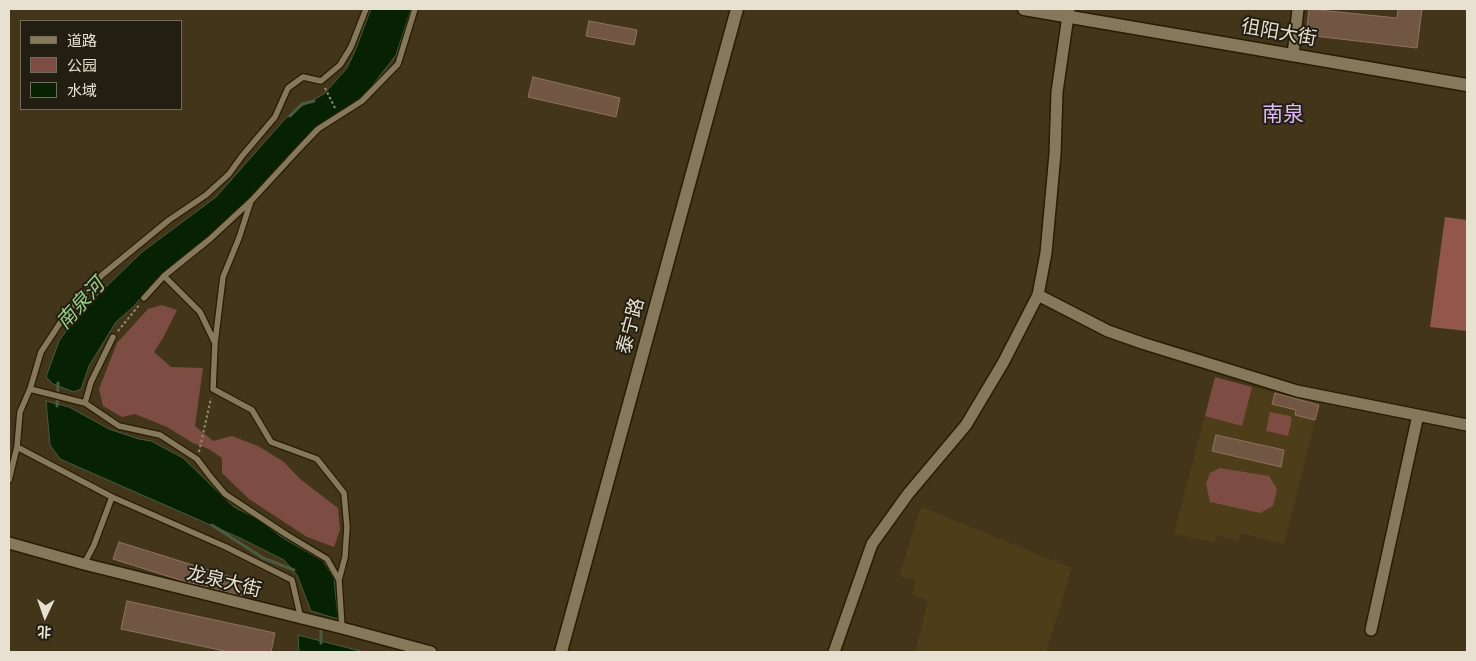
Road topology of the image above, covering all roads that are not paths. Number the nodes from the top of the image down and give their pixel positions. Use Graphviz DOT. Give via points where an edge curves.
graph roads {
  1 [pos="366,9"];
  2 [pos="415,9"];
  3 [pos="737,9"];
  4 [pos="1024,9"];
  5 [pos="1298,9"];
  6 [pos="1068,12"];
  7 [pos="1293,55"];
  8 [pos="1467,85"];
  9 [pos="252,200"];
  10 [pos="164,276"];
  11 [pos="1038,295"];
  12 [pos="144,298"];
  13 [pos="113,337"];
  14 [pos="215,343"];
  15 [pos="30,389"];
  16 [pos="85,403"];
  17 [pos="1418,415"];
  18 [pos="1467,425"];
  19 [pos="17,447"];
  20 [pos="9,480"];
  21 [pos="112,497"];
  22 [pos="9,543"];
  23 [pos="84,564"];
  24 [pos="339,580"];
  25 [pos="301,619"];
  26 [pos="342,628"];
  27 [pos="1371,630"];
  28 [pos="431,652"];
  29 [pos="561,652"];
  30 [pos="834,652"];
  1 -- 15 [label="lane" via="340,65 321,81 303,76 288,88 275,117 229,174 102,275 68,311 41,352"];
  2 -- 9 [label="lane" via="398,64 362,101 318,129"];
  3 -- 29 [label="street, 泰宁路"];
  4 -- 6 [label="street, 徂阳大街"];
  5 -- 7 [label="street"];
  6 -- 7 [label="street, 徂阳大街"];
  6 -- 11 [label="street" via="1057,92 1046,253"];
  7 -- 8 [label="street, 徂阳大街"];
  9 -- 10 [label="lane"];
  9 -- 14 [label="lane" via="223,277"];
  10 -- 12 [label="lane"];
  10 -- 14 [label="lane" via="200,312"];
  11 -- 17 [label="street" via="1142,343 1297,391"];
  11 -- 30 [label="street" via="966,425 908,494 872,544"];
  13 -- 16 [label="lane" via="91,382"];
  14 -- 24 [label="lane" via="213,389 252,410 271,442 317,459 344,493 347,527"];
  15 -- 16 [label="lane"];
  15 -- 19 [label="lane" via="20,412"];
  16 -- 24 [label="lane" via="119,426 160,435 197,459 225,494 327,559"];
  17 -- 18 [label="street"];
  17 -- 27 [label="street"];
  19 -- 20 [label="lane"];
  19 -- 21 [label="lane"];
  21 -- 23 [label="lane"];
  21 -- 25 [label="lane" via="292,580"];
  22 -- 23 [label="street, 龙泉大街"];
  23 -- 25 [label="street, 龙泉大街"];
  24 -- 26 [label="lane"];
  25 -- 26 [label="street, 龙泉大街"];
  26 -- 28 [label="street, 龙泉大街"];
}
